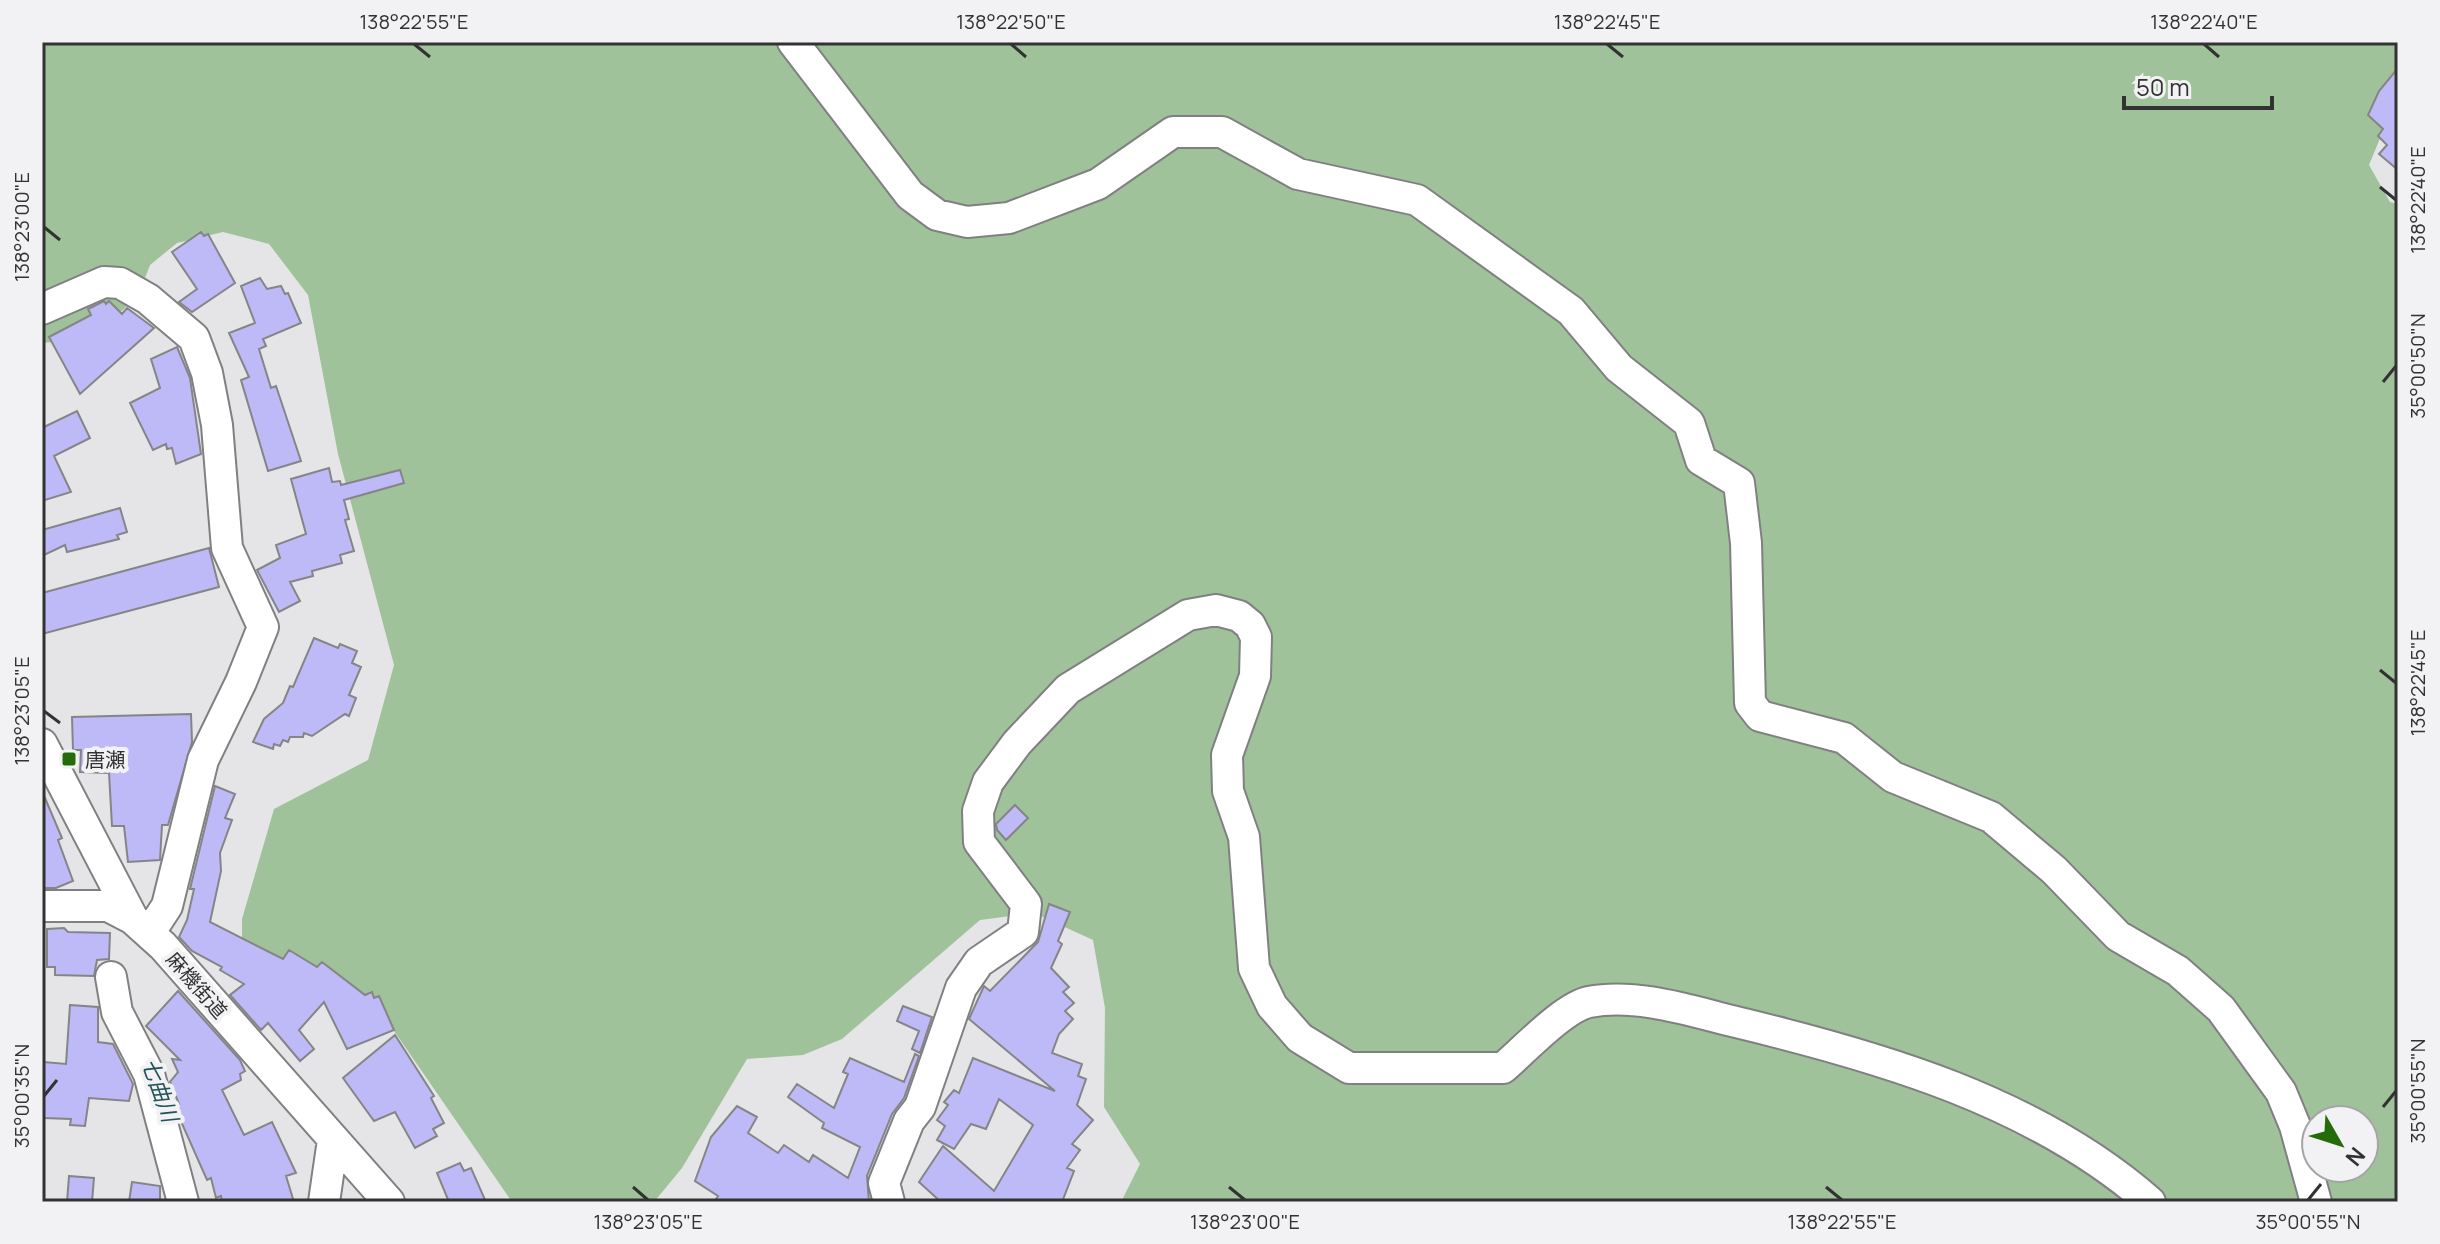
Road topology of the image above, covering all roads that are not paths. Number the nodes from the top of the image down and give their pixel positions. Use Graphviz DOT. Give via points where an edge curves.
graph roads {
  1 [pos="793,42"];
  2 [pos="42,309"];
  3 [pos="42,744"];
  4 [pos="42,906"];
  5 [pos="141,926"];
  6 [pos="111,977"];
  7 [pos="333,1140"];
  8 [pos="183,1202"];
  9 [pos="324,1202"];
  10 [pos="389,1202"];
  11 [pos="889,1202"];
  12 [pos="2150,1202"];
  13 [pos="2316,1202"];
  1 -- 13 [label="street" via="910,195 937,215 967,222 1009,218 1098,184 1173,132 1222,132 1298,174 1417,200 1571,311 1619,368 1689,423 1701,460 1739,483 1750,703 1760,716 1844,738 1893,777 1991,817 2054,870 2118,936 2200,990 2221,1009 2281,1092"];
  2 -- 5 [label="street" via="104,282 120,283 194,338 217,425 227,548 263,627 203,760 167,906"];
  3 -- 5 [label="street, 麻機街道"];
  4 -- 5 [label="street" via="108,906"];
  5 -- 7 [label="street, 麻機街道"];
  6 -- 8 [label="street" via="117,1012 149,1074"];
  7 -- 9 [label="street"];
  7 -- 10 [label="street, 麻機街道"];
  11 -- 12 [label="street" via="884,1183 920,1107 961,988 979,962 1023,932 1026,904 979,842 978,811 988,782 1068,689 1188,615 1216,610 1239,616 1256,637 1255,676 1227,755 1228,791 1244,837 1254,968 1272,1006 1321,1054 1349,1068 1503,1068 1587,1002 1662,1004 1852,1050 1978,1098 2095,1160"];
}
